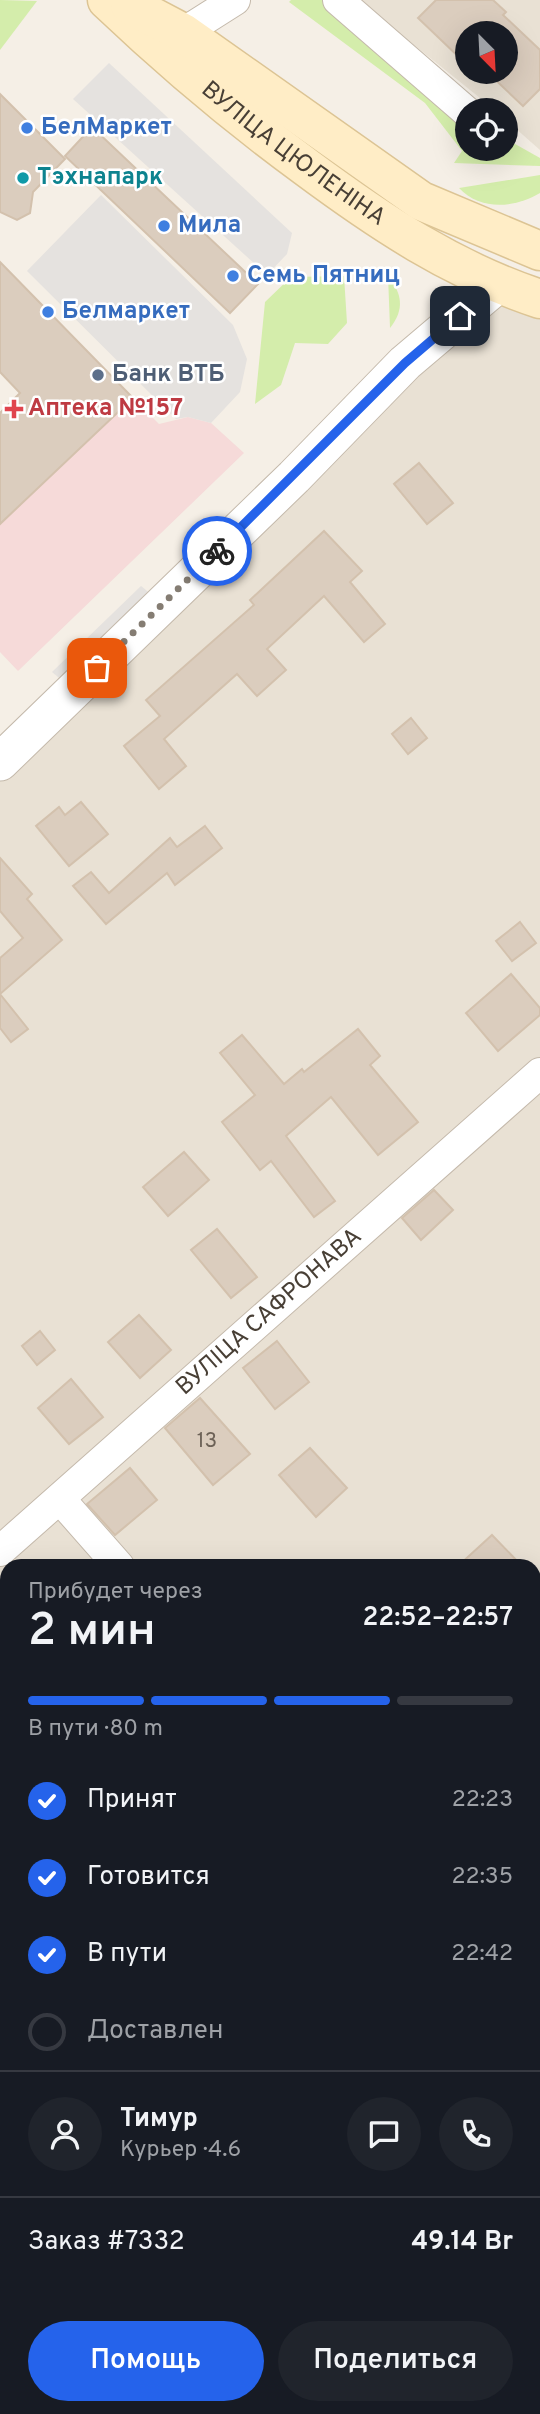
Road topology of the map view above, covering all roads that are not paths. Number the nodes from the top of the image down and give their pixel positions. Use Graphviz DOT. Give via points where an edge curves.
graph roads {
  1 [pos="107,0"];
  2 [pos="119,0"];
  3 [pos="235,0"];
  4 [pos="338,0"];
  5 [pos="183,33"];
  6 [pos="455,102"];
  7 [pos="535,243"];
  8 [pos="497,285"];
  9 [pos="540,299"];
  10 [pos="0,762"];
  11 [pos="540,1073"];
  12 [pos="60,1499"];
  13 [pos="0,1551"];
  14 [pos="112,1559"];
  1 -- 8 [label="main road, ВУЛІЦА ЦЮЛЕНІНА" via="232,113 384,225"];
  2 -- 5 [label="main road, ВУЛІЦА ЦЮЛЕНІНА"];
  3 -- 5 [label="street"];
  4 -- 6 [label="street"];
  5 -- 7 [label="main road, ВУЛІЦА ЦЮЛЕНІНА" via="421,201"];
  7 -- 8 [label="main road"];
  8 -- 9 [label="main road, ВУЛІЦА ЦЮЛЕНІНА"];
  8 -- 10 [label="street" via="405,363"];
  11 -- 12 [label="street, ВУЛІЦА САФРОНАВА"];
  12 -- 13 [label="street, ВУЛІЦА САФРОНАВА"];
  12 -- 14 [label="street"];
}
